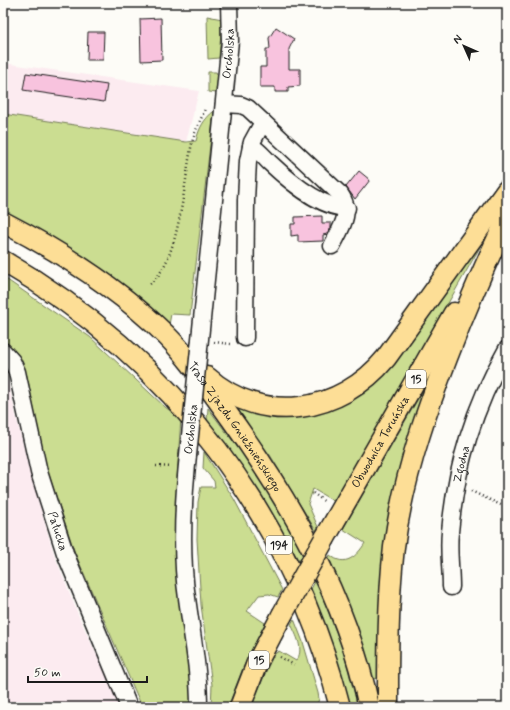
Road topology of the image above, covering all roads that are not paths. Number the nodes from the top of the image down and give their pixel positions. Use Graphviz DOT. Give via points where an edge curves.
graph roads {
  1 [pos="229,3"];
  2 [pos="224,104"];
  3 [pos="263,122"];
  4 [pos="251,146"];
  5 [pos="507,190"];
  6 [pos="347,208"];
  7 [pos="507,220"];
  8 [pos="3,222"];
  9 [pos="332,246"];
  10 [pos="3,261"];
  11 [pos="240,342"];
  12 [pos="507,349"];
  13 [pos="200,350"];
  14 [pos="3,351"];
  15 [pos="451,587"];
  16 [pos="128,707"];
  17 [pos="199,707"];
  18 [pos="240,707"];
  19 [pos="340,707"];
  20 [pos="369,707"];
  21 [pos="388,707"];
  1 -- 2 [label="street, Orcholska" via="230,41"];
  2 -- 3 [label="street" via="245,106"];
  2 -- 13 [label="street, Orcholska"];
  3 -- 4 [label="street"];
  3 -- 6 [label="street" via="340,194"];
  4 -- 6 [label="street" via="305,191 334,206"];
  4 -- 11 [label="street"];
  5 -- 13 [label="main road" via="386,358 363,382 343,394 305,407 284,408 262,404 218,386"];
  6 -- 9 [label="street" via="346,218"];
  7 -- 18 [label="main road, Obwodnica Toruńska / 15, bridge" via="282,615"];
  7 -- 21 [label="main road, 15" via="484,265 439,378 406,481 391,580"];
  8 -- 13 [label="main road, Trasa Zjazdu Gnieźnieńskiego / 194" via="108,287 152,323"];
  10 -- 19 [label="main road, 194" via="60,298 121,346 180,403 207,436 256,506 293,575 320,640"];
  12 -- 15 [label="street, Zgodna" via="475,413 455,488 450,533"];
  13 -- 17 [label="street, Orcholska, bridge" via="183,526 184,569 196,656"];
  13 -- 20 [label="main road, Trasa Zjazdu Gnieźnieńskiego / 194" via="199,372 266,469 308,540 343,619"];
  14 -- 16 [label="street, Pałucka" via="17,372 39,472 65,552"];
}
